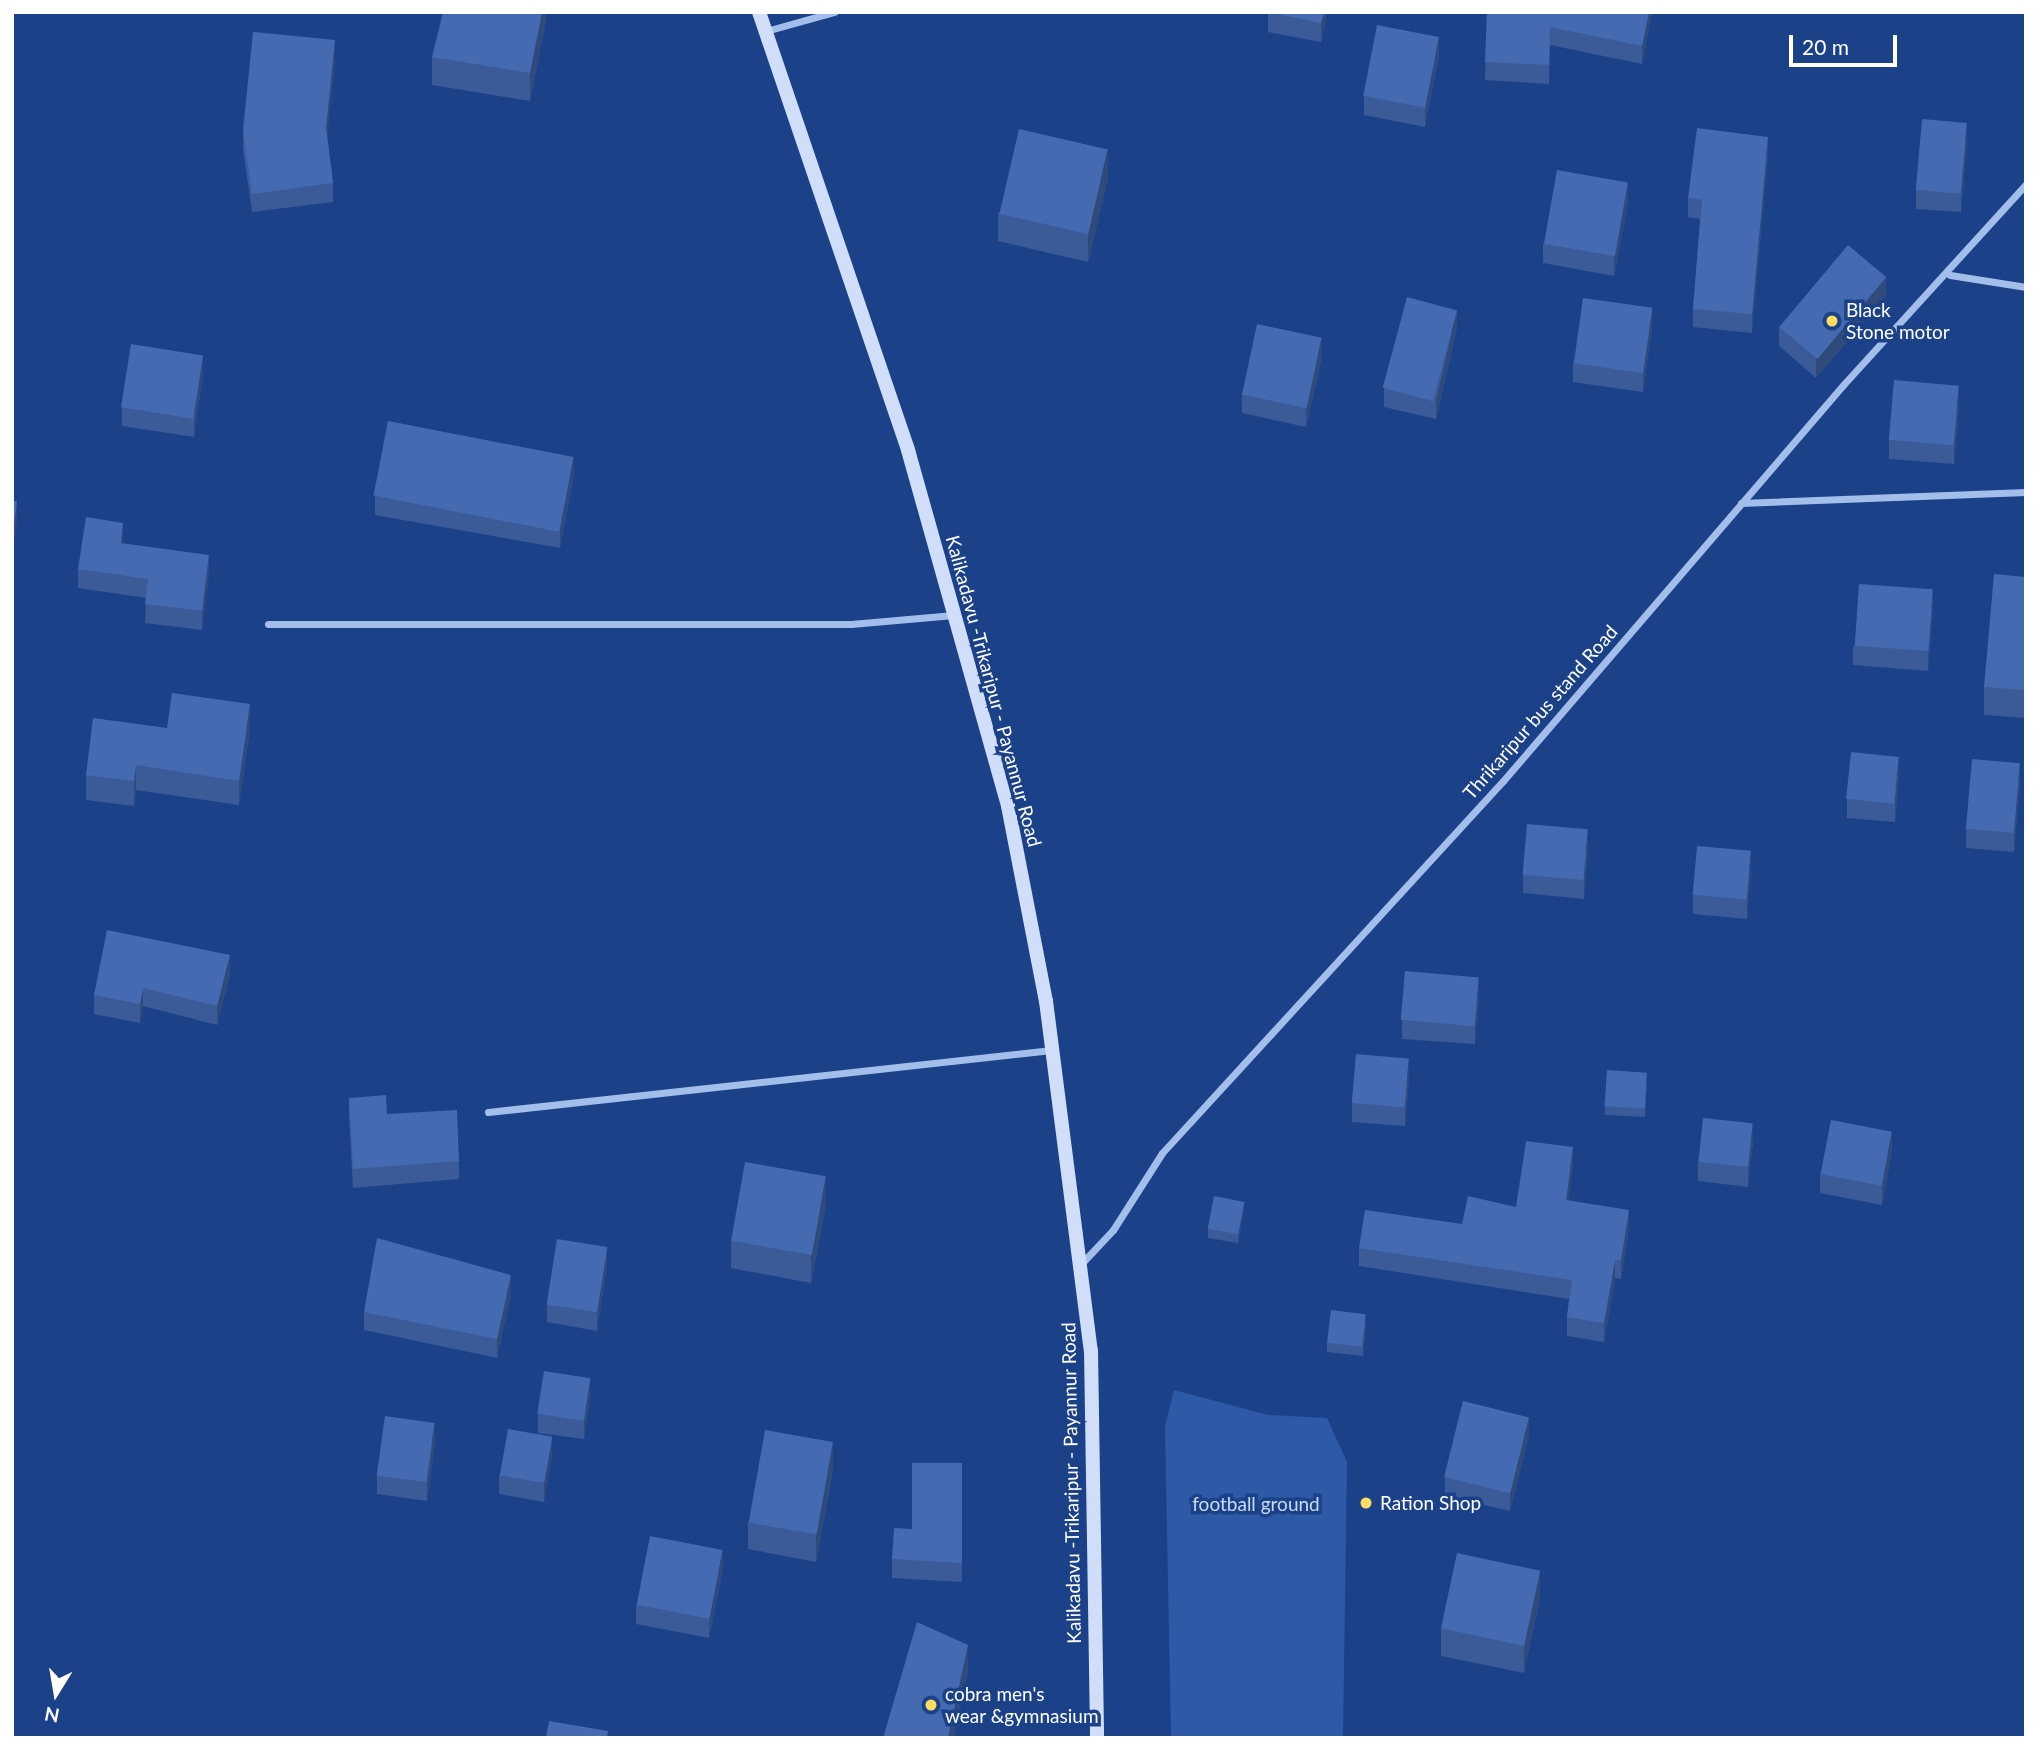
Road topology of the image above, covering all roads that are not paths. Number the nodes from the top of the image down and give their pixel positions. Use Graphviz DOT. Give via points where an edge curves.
graph roads {
  1 [pos="759,12"];
  2 [pos="835,12"];
  3 [pos="766,32"];
  4 [pos="2026,184"];
  5 [pos="1950,275"];
  6 [pos="2026,287"];
  7 [pos="2026,492"];
  8 [pos="1741,503"];
  9 [pos="954,615"];
  10 [pos="268,624"];
  11 [pos="1053,1050"];
  12 [pos="488,1112"];
  13 [pos="1082,1263"];
  14 [pos="1097,1738"];
  1 -- 3 [label="main road, Kalikadavu -Trikaripur - Payannur Road"];
  2 -- 3 [label="street"];
  3 -- 9 [label="main road, Kalikadavu -Trikaripur - Payannur Road" via="908,450"];
  4 -- 5 [label="street, Thrikaripur bus stand Road"];
  5 -- 6 [label="street"];
  5 -- 8 [label="street, Thrikaripur bus stand Road"];
  7 -- 8 [label="street"];
  8 -- 13 [label="street, Thrikaripur bus stand Road" via="1503,781 1162,1153 1114,1230"];
  9 -- 10 [label="street" via="851,624"];
  9 -- 11 [label="main road, Kalikadavu -Trikaripur - Payannur Road" via="1008,806"];
  11 -- 12 [label="street"];
  11 -- 13 [label="main road, Kalikadavu -Trikaripur - Payannur Road"];
  13 -- 14 [label="main road, Kalikadavu -Trikaripur - Payannur Road" via="1091,1350"];
}
